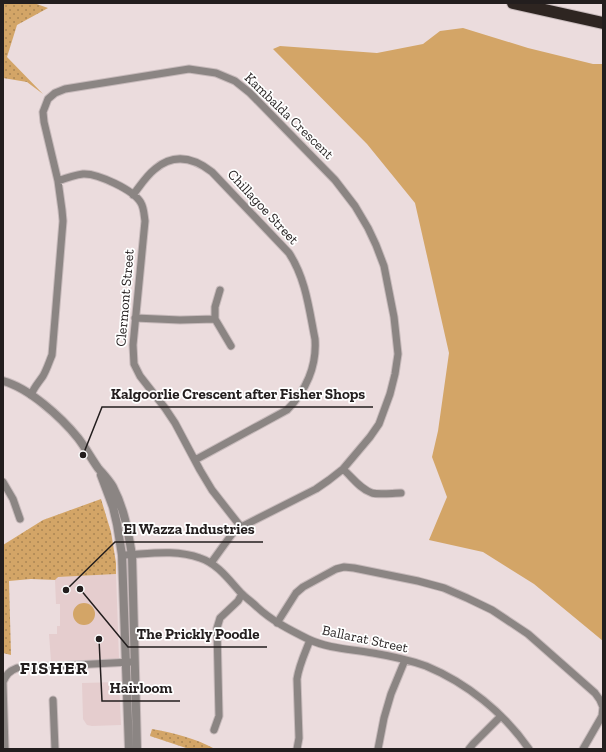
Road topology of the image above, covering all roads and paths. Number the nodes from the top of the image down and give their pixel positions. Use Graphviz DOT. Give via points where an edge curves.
graph roads {
  1 [pos="513,3"];
  2 [pos="548,3"];
  3 [pos="603,15"];
  4 [pos="603,23"];
  5 [pos="58,181"];
  6 [pos="133,195"];
  7 [pos="220,290"];
  8 [pos="135,318"];
  9 [pos="215,319"];
  10 [pos="231,346"];
  11 [pos="3,382"];
  12 [pos="31,394"];
  13 [pos="195,460"];
  14 [pos="99,468"];
  15 [pos="343,469"];
  16 [pos="3,482"];
  17 [pos="401,493"];
  18 [pos="20,520"];
  19 [pos="241,527"];
  20 [pos="122,555"];
  21 [pos="132,555"];
  22 [pos="211,563"];
  23 [pos="242,594"];
  24 [pos="277,623"];
  25 [pos="310,640"];
  26 [pos="405,660"];
  27 [pos="135,662"];
  28 [pos="126,663"];
  29 [pos="54,700"];
  30 [pos="603,707"];
  31 [pos="501,716"];
  32 [pos="214,730"];
  33 [pos="5,749"];
  34 [pos="56,749"];
  35 [pos="129,749"];
  36 [pos="137,749"];
  37 [pos="297,749"];
  38 [pos="378,749"];
  39 [pos="469,749"];
  40 [pos="529,749"];
  41 [pos="583,749"];
  1 -- 4 [label="highway"];
  2 -- 3 [label="highway"];
  5 -- 6 [label="street, Clermont Street" via="83,174 92,175"];
  5 -- 12 [label="street, Kambalda Crescent" via="63,221 52,355"];
  5 -- 15 [label="street, Kambalda Crescent" via="43,112 48,99 55,93 65,89 189,69 216,73 235,81 250,93 335,180 368,228 384,266 398,354 395,374 379,424"];
  6 -- 8 [label="street, Clermont Street" via="138,198 143,208 144,221"];
  6 -- 13 [label="street, Chillagoe Street" via="150,174 164,163 180,158 203,165 289,253 296,262 304,283 316,348 312,371 302,392 287,410"];
  7 -- 9 [label="street" via="215,307"];
  8 -- 9 [label="street"];
  8 -- 13 [label="street, Clermont Street" via="134,364 175,423"];
  9 -- 10 [label="street"];
  11 -- 12 [label="street"];
  12 -- 14 [label="street" via="66,423"];
  13 -- 19 [label="street, Clermont Street" via="212,490"];
  14 -- 20 [label="street" via="114,512"];
  14 -- 21 [label="street" via="112,487 122,509"];
  15 -- 17 [label="street" via="373,493"];
  15 -- 19 [label="street, Kambalda Crescent" via="316,489"];
  16 -- 18 [label="street" via="13,499"];
  19 -- 22 [label="street, Kambalda Crescent" via="232,534"];
  20 -- 21 [label="street, Ballarat Street"];
  20 -- 28 [label="street"];
  21 -- 22 [label="street, Ballarat Street" via="187,554"];
  21 -- 27 [label="street"];
  22 -- 23 [label="street, Ballarat Street"];
  23 -- 24 [label="street, Ballarat Street"];
  23 -- 32 [label="street" via="220,618 217,628 219,716"];
  24 -- 25 [label="street, Ballarat Street"];
  24 -- 30 [label="street" via="299,590 336,569 354,568 418,580 444,588 492,610 528,634 595,693"];
  25 -- 26 [label="street, Ballarat Street"];
  25 -- 37 [label="street" via="298,670"];
  26 -- 31 [label="street, Ballarat Street" via="426,666 463,686 484,699"];
  26 -- 38 [label="street" via="391,694"];
  27 -- 28 [label="street"];
  27 -- 36 [label="street"];
  28 -- 33 [label="street" via="17,668 9,671 3,682"];
  28 -- 35 [label="street"];
  29 -- 34 [label="street"];
  30 -- 41 [label="street" via="602,716"];
  31 -- 39 [label="street"];
  31 -- 40 [label="street, Ballarat Street"];
}
